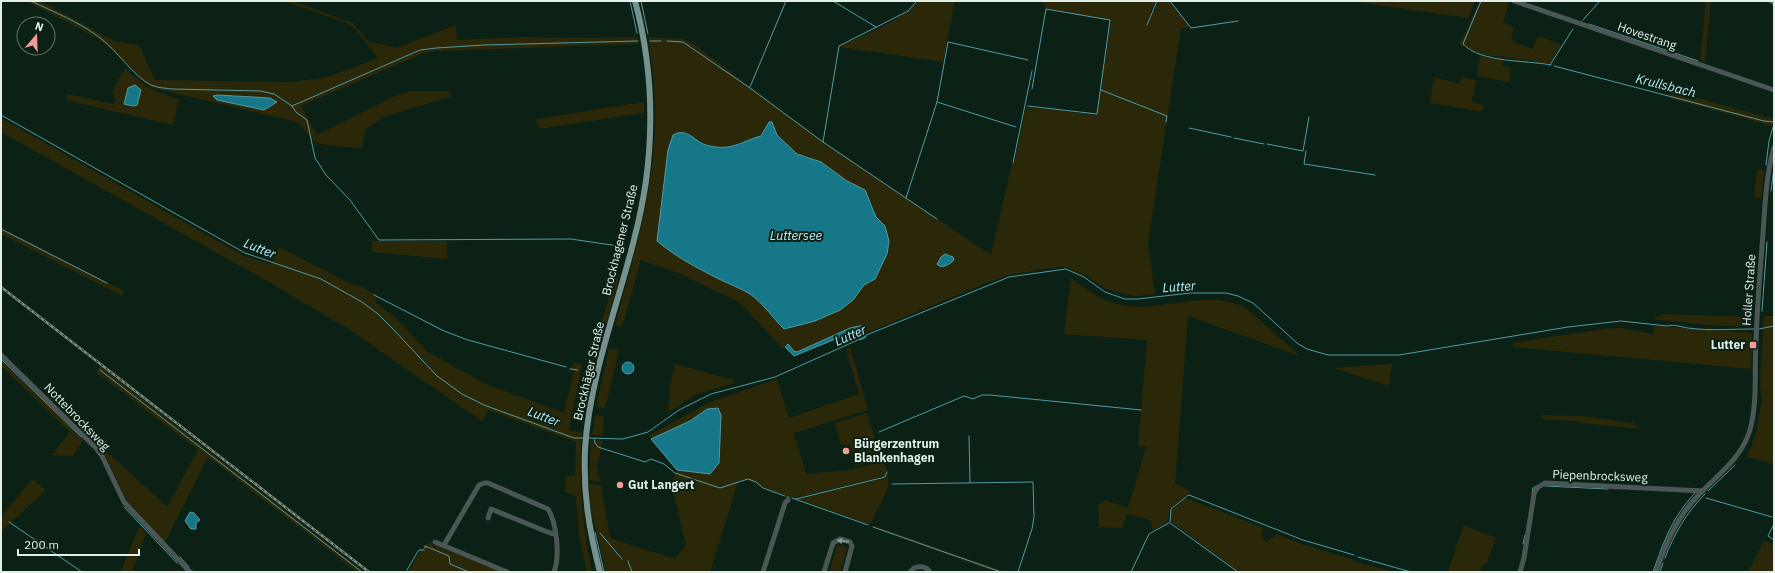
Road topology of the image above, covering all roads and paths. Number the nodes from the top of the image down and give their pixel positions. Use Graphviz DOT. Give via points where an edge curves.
graph roads {
  1 [pos="635,1"];
  2 [pos="1514,1"];
  3 [pos="1771,1"];
  4 [pos="1774,3"];
  5 [pos="1774,90"];
  6 [pos="1774,147"];
  7 [pos="612,318"];
  8 [pos="1,355"];
  9 [pos="1702,491"];
  10 [pos="788,500"];
  11 [pos="488,518"];
  12 [pos="555,534"];
  13 [pos="435,542"];
  14 [pos="444,546"];
  15 [pos="190,572"];
  16 [pos="507,572"];
  17 [pos="554,572"];
  18 [pos="600,572"];
  19 [pos="763,572"];
  20 [pos="824,572"];
  21 [pos="845,572"];
  22 [pos="910,572"];
  23 [pos="930,572"];
  24 [pos="1520,572"];
  25 [pos="1656,572"];
  1 -- 7 [label="main road, Brockhagener Straße" via="649,81 649,155 640,217"];
  2 -- 5 [label="street, Hovestrang"];
  3 -- 4 [label="street"];
  6 -- 9 [label="street, Holler Straße" via="1767,186 1753,409 1748,434 1733,461"];
  7 -- 18 [label="main road, Brockhäger Straße" via="594,390 586,448 587,516"];
  8 -- 15 [label="street, Nottebrocksweg" via="96,448 124,502"];
  9 -- 24 [label="street, Piepenbrocksweg" via="1545,483 1540,485 1534,494"];
  9 -- 25 [label="street, Holler Straße" via="1674,528"];
  10 -- 19 [label="street" via="784,502"];
  11 -- 12 [label="street" via="491,509"];
  12 -- 14 [label="street" via="550,512 545,506 484,483 479,485 470,499"];
  12 -- 17 [label="street" via="558,561"];
  13 -- 14 [label="street"];
  14 -- 16 [label="street"];
  21 -- 20 [label="street, one-way" via="852,546 850,542 840,539 833,543"];
  22 -- 23 [label="street" via="920,566"];
}
